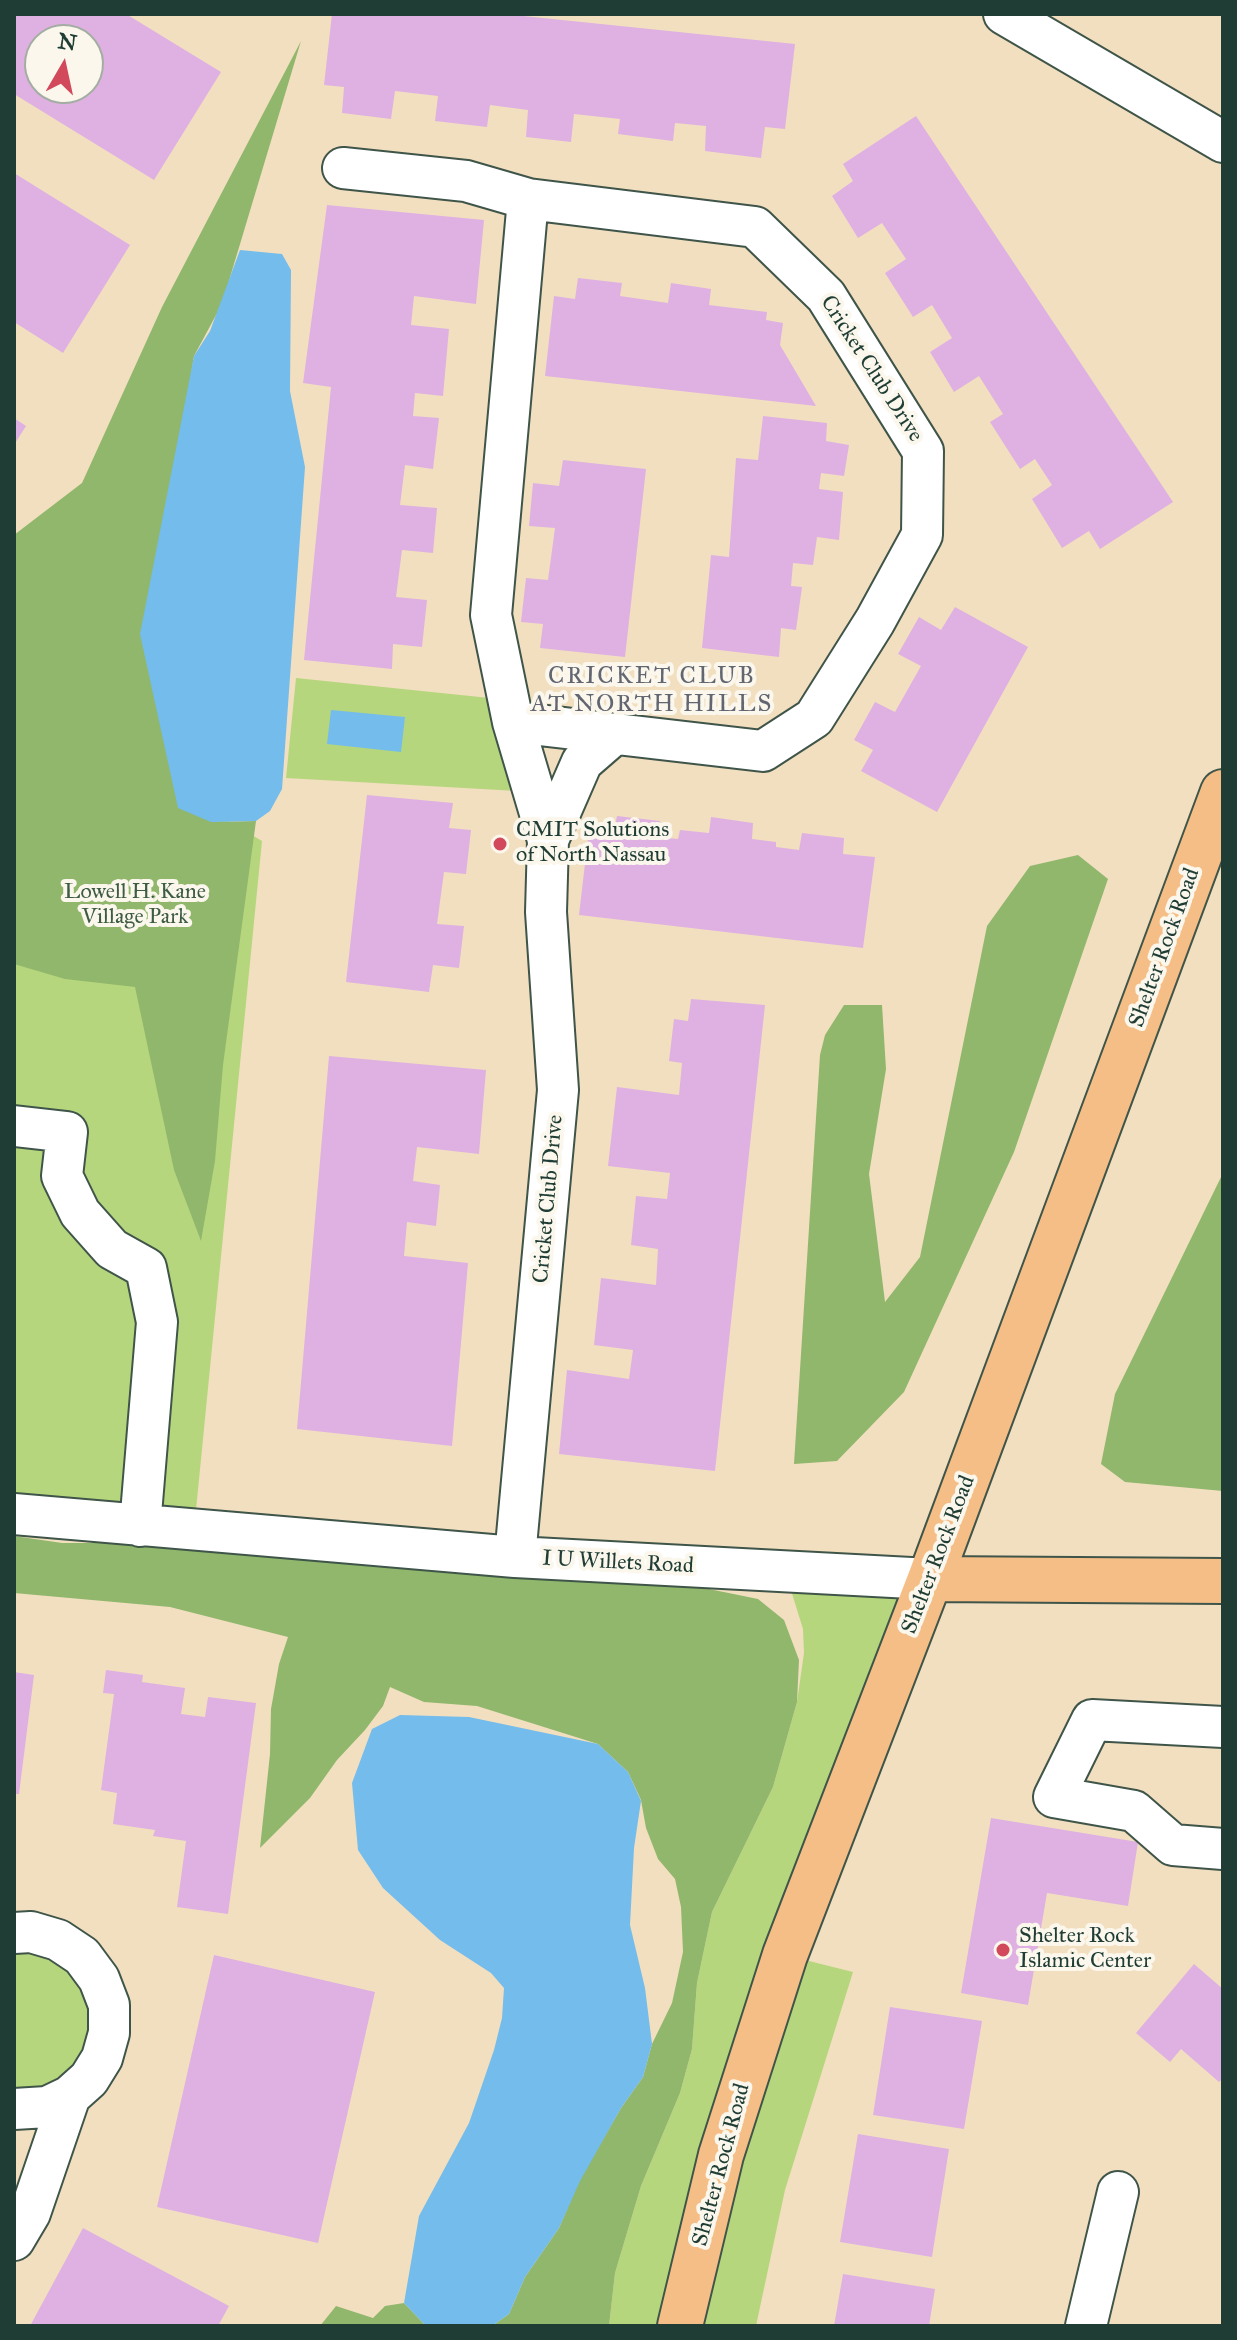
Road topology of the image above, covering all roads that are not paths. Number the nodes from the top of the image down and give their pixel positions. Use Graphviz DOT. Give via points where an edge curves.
graph roads {
  1 [pos="1004,14"];
  2 [pos="1218,146"];
  3 [pos="343,168"];
  4 [pos="528,199"];
  5 [pos="513,722"];
  6 [pos="612,736"];
  7 [pos="1223,792"];
  8 [pos="548,840"];
  9 [pos="14,1126"];
  10 [pos="14,1514"];
  11 [pos="140,1526"];
  12 [pos="515,1557"];
  13 [pos="930,1579"];
  14 [pos="1223,1581"];
  15 [pos="1223,1727"];
  16 [pos="1223,1849"];
  17 [pos="14,1933"];
  18 [pos="70,2096"];
  19 [pos="14,2109"];
  20 [pos="1118,2192"];
  21 [pos="14,2240"];
  22 [pos="680,2326"];
  23 [pos="1086,2326"];
  1 -- 2 [label="street"];
  3 -- 4 [label="street, Cricket Club Drive" via="466,181"];
  4 -- 5 [label="street, Cricket Club Drive" via="491,615"];
  4 -- 6 [label="street, Cricket Club Drive" via="755,227 826,296 923,451 922,535 814,718 763,751"];
  5 -- 6 [label="street, Cricket Club Drive"];
  5 -- 8 [label="street, Cricket Club Drive"];
  6 -- 8 [label="street, Cricket Club Drive" via="582,762"];
  7 -- 13 [label="main road, Shelter Rock Road"];
  8 -- 12 [label="street, Cricket Club Drive" via="546,912 558,1053 557,1120"];
  9 -- 11 [label="street" via="67,1132 62,1176 80,1213 112,1249 146,1268 157,1322"];
  10 -- 11 [label="street, I U Willets Road"];
  11 -- 12 [label="street, I U Willets Road"];
  12 -- 13 [label="street, I U Willets Road"];
  13 -- 14 [label="main road, I U Willets Road"];
  13 -- 22 [label="main road, Shelter Rock Road" via="785,1955 721,2155"];
  15 -- 16 [label="street" via="1092,1720 1054,1797 1134,1811 1173,1845"];
  17 -- 18 [label="street" via="58,1940 82,1956 109,2005 102,2058"];
  18 -- 19 [label="street" via="47,2107"];
  18 -- 21 [label="street" via="30,2213"];
  20 -- 23 [label="street"];
}
